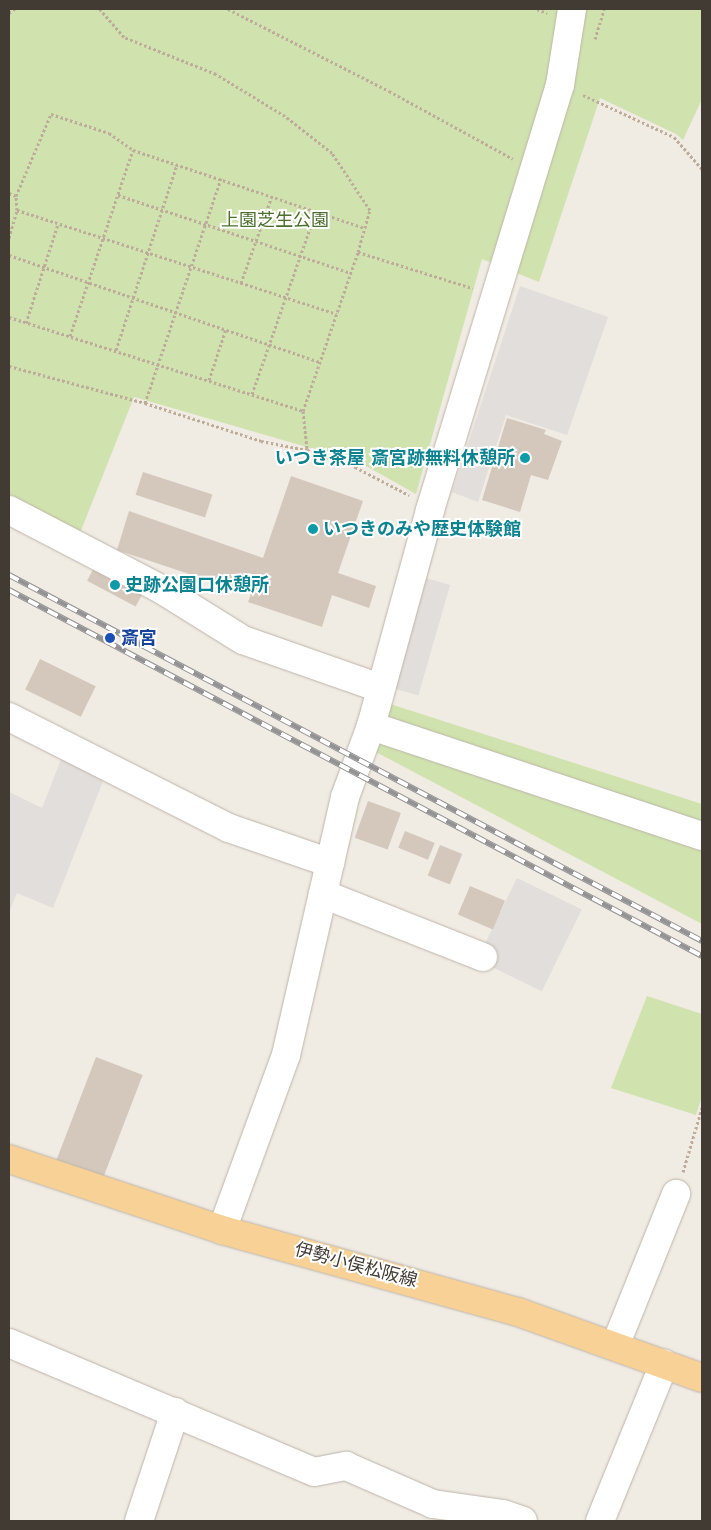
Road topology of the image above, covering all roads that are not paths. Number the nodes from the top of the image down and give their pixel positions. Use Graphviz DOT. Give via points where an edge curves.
graph roads {
  1 [pos="572,9"];
  2 [pos="9,510"];
  3 [pos="380,688"];
  4 [pos="9,717"];
  5 [pos="371,726"];
  6 [pos="702,836"];
  7 [pos="330,863"];
  8 [pos="323,894"];
  9 [pos="483,957"];
  10 [pos="9,1159"];
  11 [pos="676,1194"];
  12 [pos="222,1230"];
  13 [pos="9,1343"];
  14 [pos="615,1346"];
  15 [pos="664,1364"];
  16 [pos="702,1378"];
  17 [pos="175,1412"];
  18 [pos="139,1521"];
  19 [pos="523,1521"];
  20 [pos="600,1521"];
  1 -- 3 [label="street" via="560,84 494,295"];
  2 -- 3 [label="street" via="161,589 243,640"];
  3 -- 5 [label="street"];
  4 -- 7 [label="street" via="229,828"];
  5 -- 6 [label="street"];
  5 -- 7 [label="street" via="345,797"];
  7 -- 8 [label="street"];
  8 -- 9 [label="street"];
  8 -- 12 [label="street" via="286,1055"];
  10 -- 12 [label="main road, 伊勢小俣松阪線"];
  11 -- 14 [label="street"];
  12 -- 14 [label="main road, 伊勢小俣松阪線" via="418,1282"];
  13 -- 17 [label="street"];
  14 -- 15 [label="main road, 伊勢小俣松阪線"];
  15 -- 16 [label="main road, 伊勢小俣松阪線"];
  15 -- 20 [label="street"];
  17 -- 18 [label="street"];
  17 -- 19 [label="street" via="314,1472 346,1466 433,1504 503,1514"];
}
